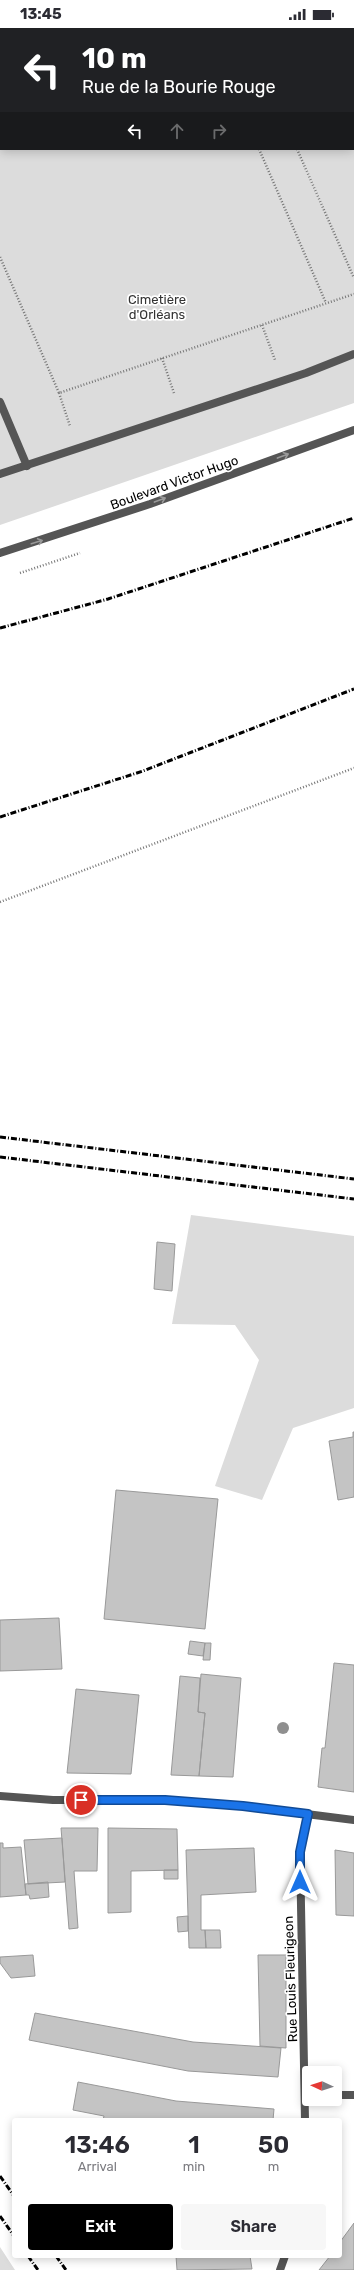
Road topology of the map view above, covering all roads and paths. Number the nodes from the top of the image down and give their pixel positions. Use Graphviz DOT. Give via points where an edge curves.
graph roads {
  1 [pos="259,150"];
  2 [pos="297,150"];
  3 [pos="0,257"];
  4 [pos="354,278"];
  5 [pos="354,294"];
  6 [pos="326,303"];
  7 [pos="262,325"];
  8 [pos="354,354"];
  9 [pos="162,358"];
  10 [pos="282,381"];
  11 [pos="59,393"];
  12 [pos="0,402"];
  13 [pos="182,414"];
  14 [pos="354,430"];
  15 [pos="78,448"];
  16 [pos="27,466"];
  17 [pos="0,474"];
  18 [pos="0,553"];
  19 [pos="354,768"];
  20 [pos="0,902"];
  21 [pos="0,1796"];
  22 [pos="308,1814"];
  23 [pos="354,1820"];
  24 [pos="306,2066"];
  25 [pos="342,2095"];
  26 [pos="354,2095"];
  27 [pos="306,2106"];
  28 [pos="305,2118"];
  29 [pos="285,2258"];
  30 [pos="280,2270"];
  1 -- 6 [label="path"];
  2 -- 4 [label="path"];
  3 -- 11 [label="path"];
  5 -- 6 [label="path"];
  6 -- 7 [label="path"];
  7 -- 9 [label="path"];
  7 -- 10 [label="path"];
  8 -- 10 [label="street"];
  9 -- 11 [label="path"];
  9 -- 13 [label="path"];
  10 -- 13 [label="street"];
  11 -- 15 [label="path"];
  12 -- 16 [label="street"];
  13 -- 15 [label="street"];
  18 -- 14 [label="street, Boulevard Victor Hugo, one-way" via="150,504"];
  15 -- 16 [label="street"];
  16 -- 17 [label="street"];
  19 -- 20 [label="path"];
  21 -- 22 [label="street" via="52,1800 165,1800"];
  22 -- 23 [label="street"];
  22 -- 24 [label="street, Rue Louis Fleurigeon" via="300,1852"];
  25 -- 26 [label="street"];
  27 -- 28 [label="street, Rue Louis Fleurigeon"];
  29 -- 30 [label="street"];
}
